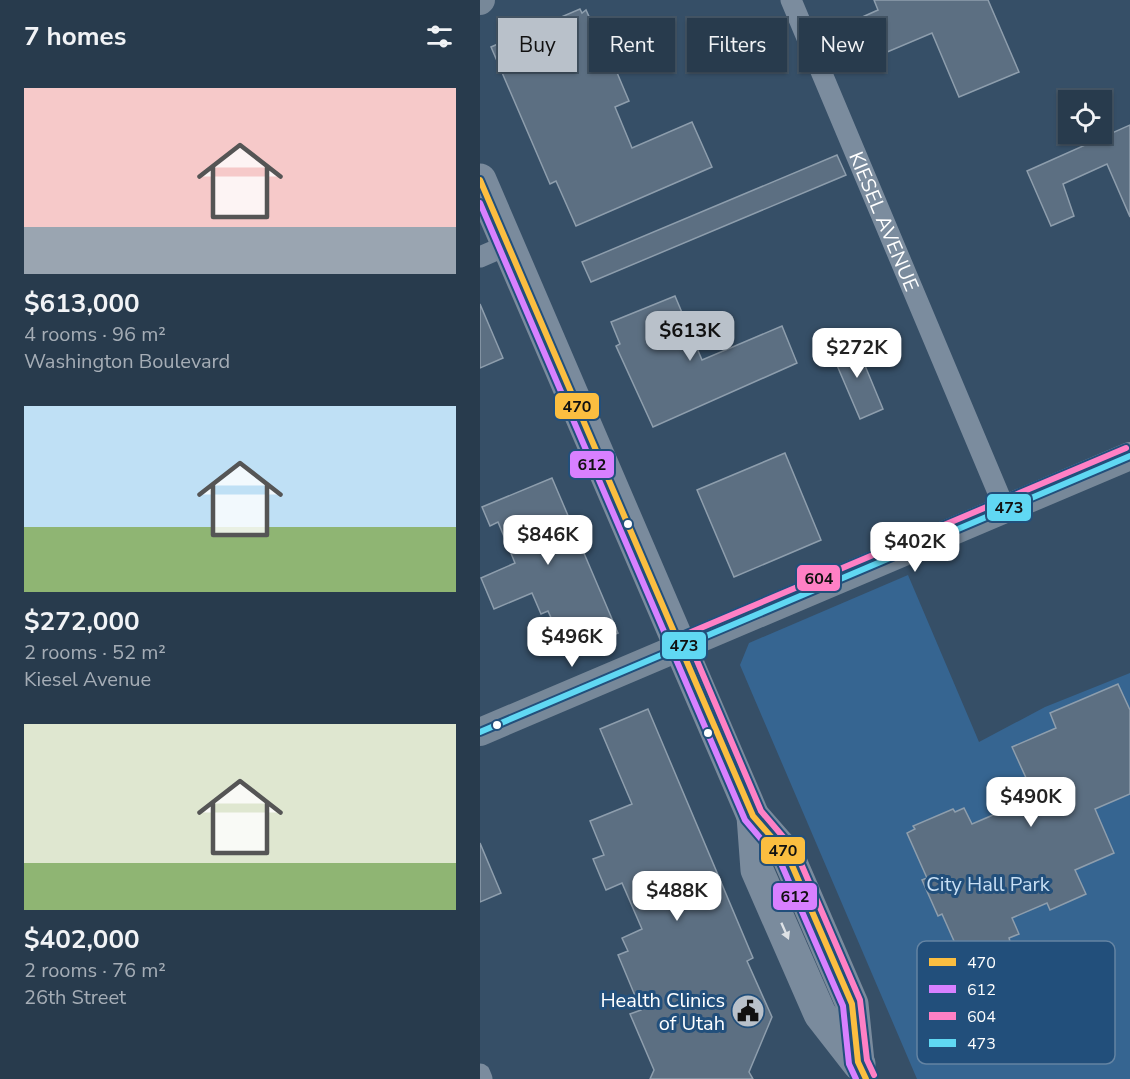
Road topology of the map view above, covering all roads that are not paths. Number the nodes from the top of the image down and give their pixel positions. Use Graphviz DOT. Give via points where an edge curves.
graph roads {
  1 [pos="792,0"];
  2 [pos="480,180"];
  3 [pos="494,251"];
  4 [pos="1130,456"];
  5 [pos="1005,509"];
  6 [pos="681,646"];
  7 [pos="480,732"];
  8 [pos="862,1071"];
  9 [pos="480,1074"];
  10 [pos="482,1079"];
  1 -- 5 [label="street, KIESEL AVENUE"];
  2 -- 3 [label="main road"];
  3 -- 6 [label="main road"];
  4 -- 5 [label="street"];
  5 -- 6 [label="street"];
  6 -- 7 [label="street"];
  6 -- 8 [label="main road" via="753,816 758,870 820,1014"];
  9 -- 10 [label="street"];
}
